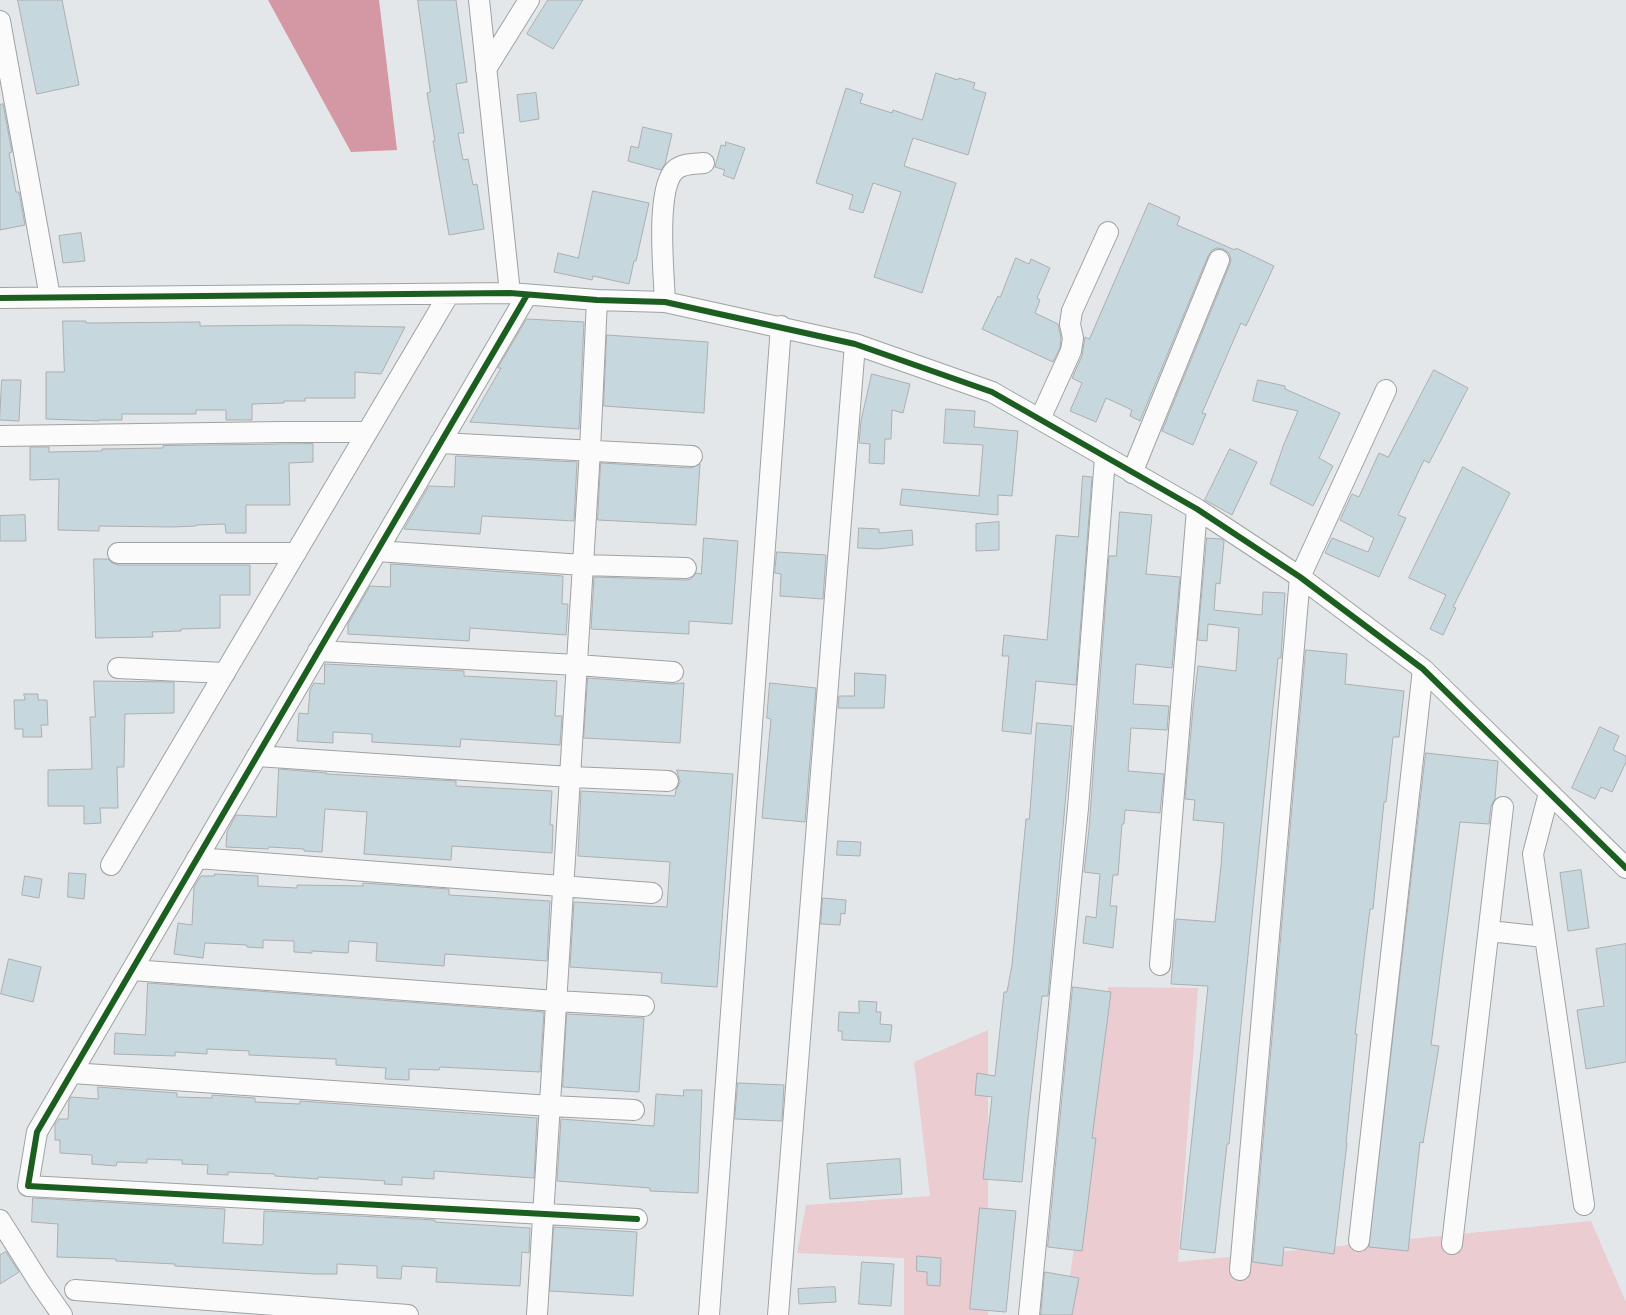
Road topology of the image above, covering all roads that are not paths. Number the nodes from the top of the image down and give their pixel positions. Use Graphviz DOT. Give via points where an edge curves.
graph roads {
  1 [pos="479,0"];
  2 [pos="529,0"];
  3 [pos="0,21"];
  4 [pos="486,69"];
  5 [pos="704,163"];
  6 [pos="1108,232"];
  7 [pos="1219,260"];
  8 [pos="449,294"];
  9 [pos="518,294"];
  10 [pos="50,297"];
  11 [pos="0,298"];
  12 [pos="597,300"];
  13 [pos="665,302"];
  14 [pos="781,326"];
  15 [pos="855,344"];
  16 [pos="1386,390"];
  17 [pos="1040,419"];
  18 [pos="366,432"];
  19 [pos="0,436"];
  20 [pos="440,443"];
  21 [pos="590,450"];
  22 [pos="692,456"];
  23 [pos="1106,458"];
  24 [pos="1132,473"];
  25 [pos="1197,509"];
  26 [pos="377,551"];
  27 [pos="118,553"];
  28 [pos="296,553"];
  29 [pos="583,564"];
  30 [pos="686,568"];
  31 [pos="1300,577"];
  32 [pos="318,651"];
  33 [pos="577,665"];
  34 [pos="118,668"];
  35 [pos="1423,669"];
  36 [pos="674,672"];
  37 [pos="225,673"];
  38 [pos="257,756"];
  39 [pos="570,777"];
  40 [pos="668,781"];
  41 [pos="1549,793"];
  42 [pos="1503,807"];
  43 [pos="197,858"];
  44 [pos="112,864"];
  45 [pos="1626,868"];
  46 [pos="563,886"];
  47 [pos="652,893"];
  48 [pos="1488,931"];
  49 [pos="1545,937"];
  50 [pos="1160,965"];
  51 [pos="132,970"];
  52 [pos="556,1001"];
  53 [pos="644,1006"];
  54 [pos="72,1072"];
  55 [pos="550,1106"];
  56 [pos="634,1110"];
  57 [pos="1584,1205"];
  58 [pos="543,1215"];
  59 [pos="637,1219"];
  60 [pos="0,1220"];
  61 [pos="1359,1241"];
  62 [pos="1452,1244"];
  63 [pos="1240,1270"];
  64 [pos="75,1290"];
  65 [pos="62,1315"];
  66 [pos="408,1315"];
  67 [pos="537,1315"];
  68 [pos="709,1315"];
  69 [pos="778,1315"];
  70 [pos="1029,1315"];
  1 -- 4 [label="street"];
  2 -- 4 [label="street"];
  3 -- 10 [label="street"];
  4 -- 9 [label="street"];
  5 -- 13 [label="street" via="680,166 673,172 664,193"];
  6 -- 17 [label="street" via="1072,311 1071,351"];
  7 -- 24 [label="street"];
  8 -- 9 [label="street"];
  8 -- 10 [label="street"];
  8 -- 18 [label="street"];
  9 -- 12 [label="street"];
  9 -- 20 [label="street"];
  10 -- 11 [label="street"];
  12 -- 13 [label="street"];
  12 -- 21 [label="street"];
  13 -- 14 [label="street"];
  14 -- 15 [label="street"];
  14 -- 68 [label="street"];
  15 -- 17 [label="street" via="992,392"];
  15 -- 69 [label="street"];
  16 -- 31 [label="street"];
  17 -- 23 [label="street"];
  18 -- 19 [label="street"];
  18 -- 28 [label="street"];
  20 -- 21 [label="street"];
  20 -- 26 [label="street"];
  21 -- 22 [label="street"];
  21 -- 29 [label="street"];
  23 -- 24 [label="street"];
  23 -- 70 [label="street" via="1078,808"];
  24 -- 25 [label="street"];
  25 -- 31 [label="street"];
  25 -- 50 [label="street"];
  26 -- 29 [label="street"];
  26 -- 32 [label="street"];
  27 -- 28 [label="street"];
  28 -- 37 [label="street"];
  29 -- 30 [label="street"];
  29 -- 33 [label="street"];
  31 -- 35 [label="street"];
  31 -- 63 [label="street"];
  32 -- 33 [label="street"];
  32 -- 38 [label="street"];
  33 -- 36 [label="street"];
  33 -- 39 [label="street"];
  34 -- 37 [label="street"];
  35 -- 41 [label="street"];
  35 -- 61 [label="street"];
  37 -- 44 [label="street"];
  38 -- 39 [label="street"];
  38 -- 43 [label="street"];
  39 -- 40 [label="street"];
  39 -- 46 [label="street"];
  41 -- 45 [label="street"];
  41 -- 49 [label="street" via="1533,854"];
  42 -- 48 [label="street"];
  43 -- 46 [label="street"];
  43 -- 51 [label="street"];
  46 -- 47 [label="street"];
  46 -- 52 [label="street"];
  48 -- 49 [label="street"];
  48 -- 62 [label="street"];
  49 -- 57 [label="street"];
  51 -- 52 [label="street"];
  51 -- 54 [label="street"];
  52 -- 53 [label="street"];
  52 -- 55 [label="street"];
  54 -- 55 [label="street"];
  54 -- 58 [label="street" via="37,1132 28,1186"];
  55 -- 56 [label="street"];
  55 -- 58 [label="street"];
  58 -- 59 [label="street"];
  58 -- 67 [label="street"];
  60 -- 65 [label="street"];
  64 -- 66 [label="street"];
}
